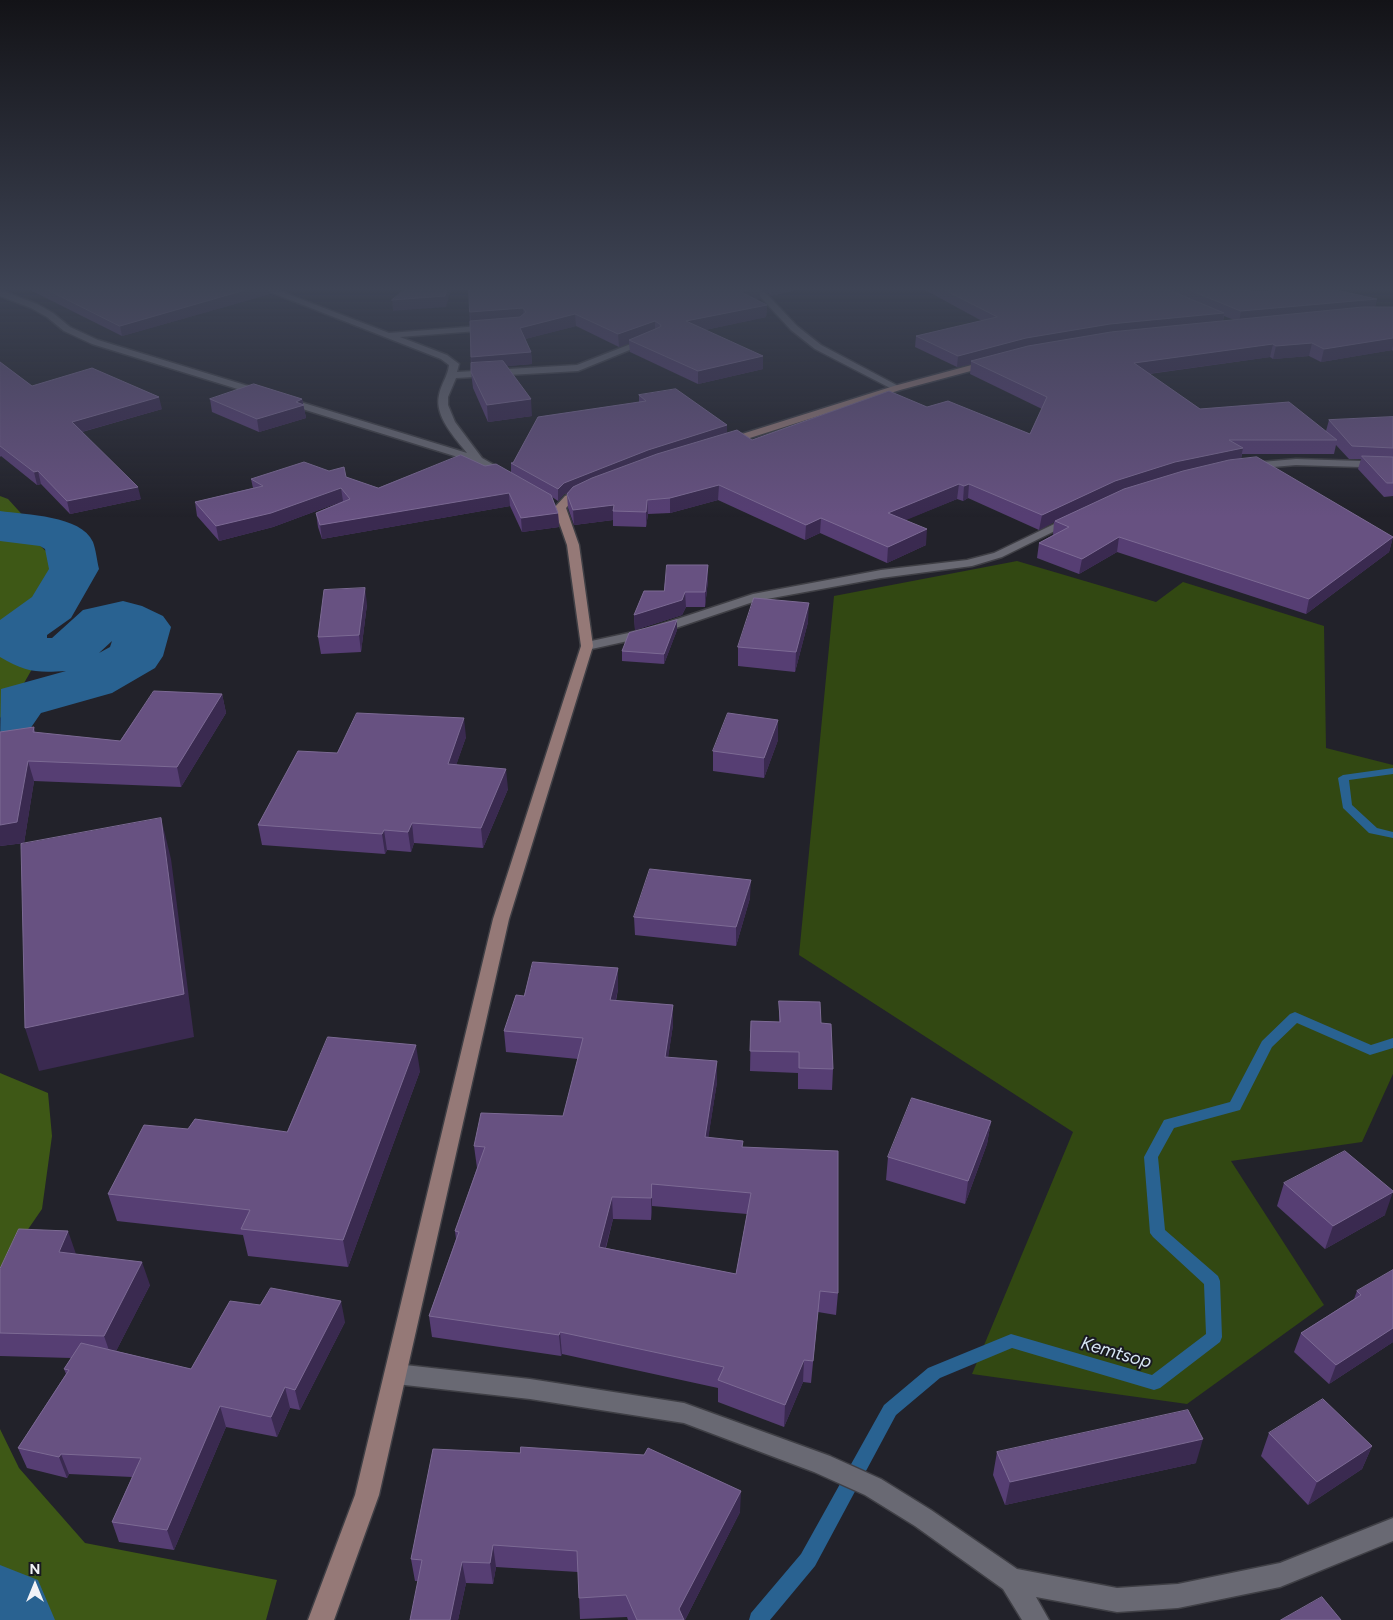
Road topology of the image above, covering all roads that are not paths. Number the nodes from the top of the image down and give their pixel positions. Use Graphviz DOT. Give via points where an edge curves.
graph roads {
  1 [pos="174,366"];
  2 [pos="454,366"];
  3 [pos="584,366"];
  4 [pos="854,366"];
  5 [pos="980,366"];
  6 [pos="454,375"];
  7 [pos="897,388"];
  8 [pos="715,445"];
  9 [pos="478,460"];
  10 [pos="1393,465"];
  11 [pos="1236,468"];
  12 [pos="516,482"];
  13 [pos="597,486"];
  14 [pos="1081,514"];
  15 [pos="587,646"];
  16 [pos="396,1374"];
  17 [pos="1393,1529"];
  18 [pos="1012,1580"];
  19 [pos="321,1620"];
  20 [pos="1036,1620"];
  1 -- 9 [label="street"];
  2 -- 6 [label="street"];
  3 -- 6 [label="street"];
  4 -- 7 [label="street"];
  5 -- 7 [label="street"];
  6 -- 9 [label="street" via="443,396 443,408 448,421"];
  7 -- 8 [label="street"];
  9 -- 12 [label="street"];
  10 -- 11 [label="street" via="1296,462"];
  13 -- 15 [label="street" via="556,506 573,545"];
  14 -- 15 [label="street" via="998,555 968,563 881,574 753,598 650,632"];
  15 -- 16 [label="street" via="501,920"];
  16 -- 18 [label="street" via="530,1389 684,1413 822,1464 873,1487"];
  16 -- 19 [label="street" via="367,1495"];
  17 -- 18 [label="street" via="1280,1575 1178,1596 1117,1600"];
  18 -- 20 [label="street"];
}
